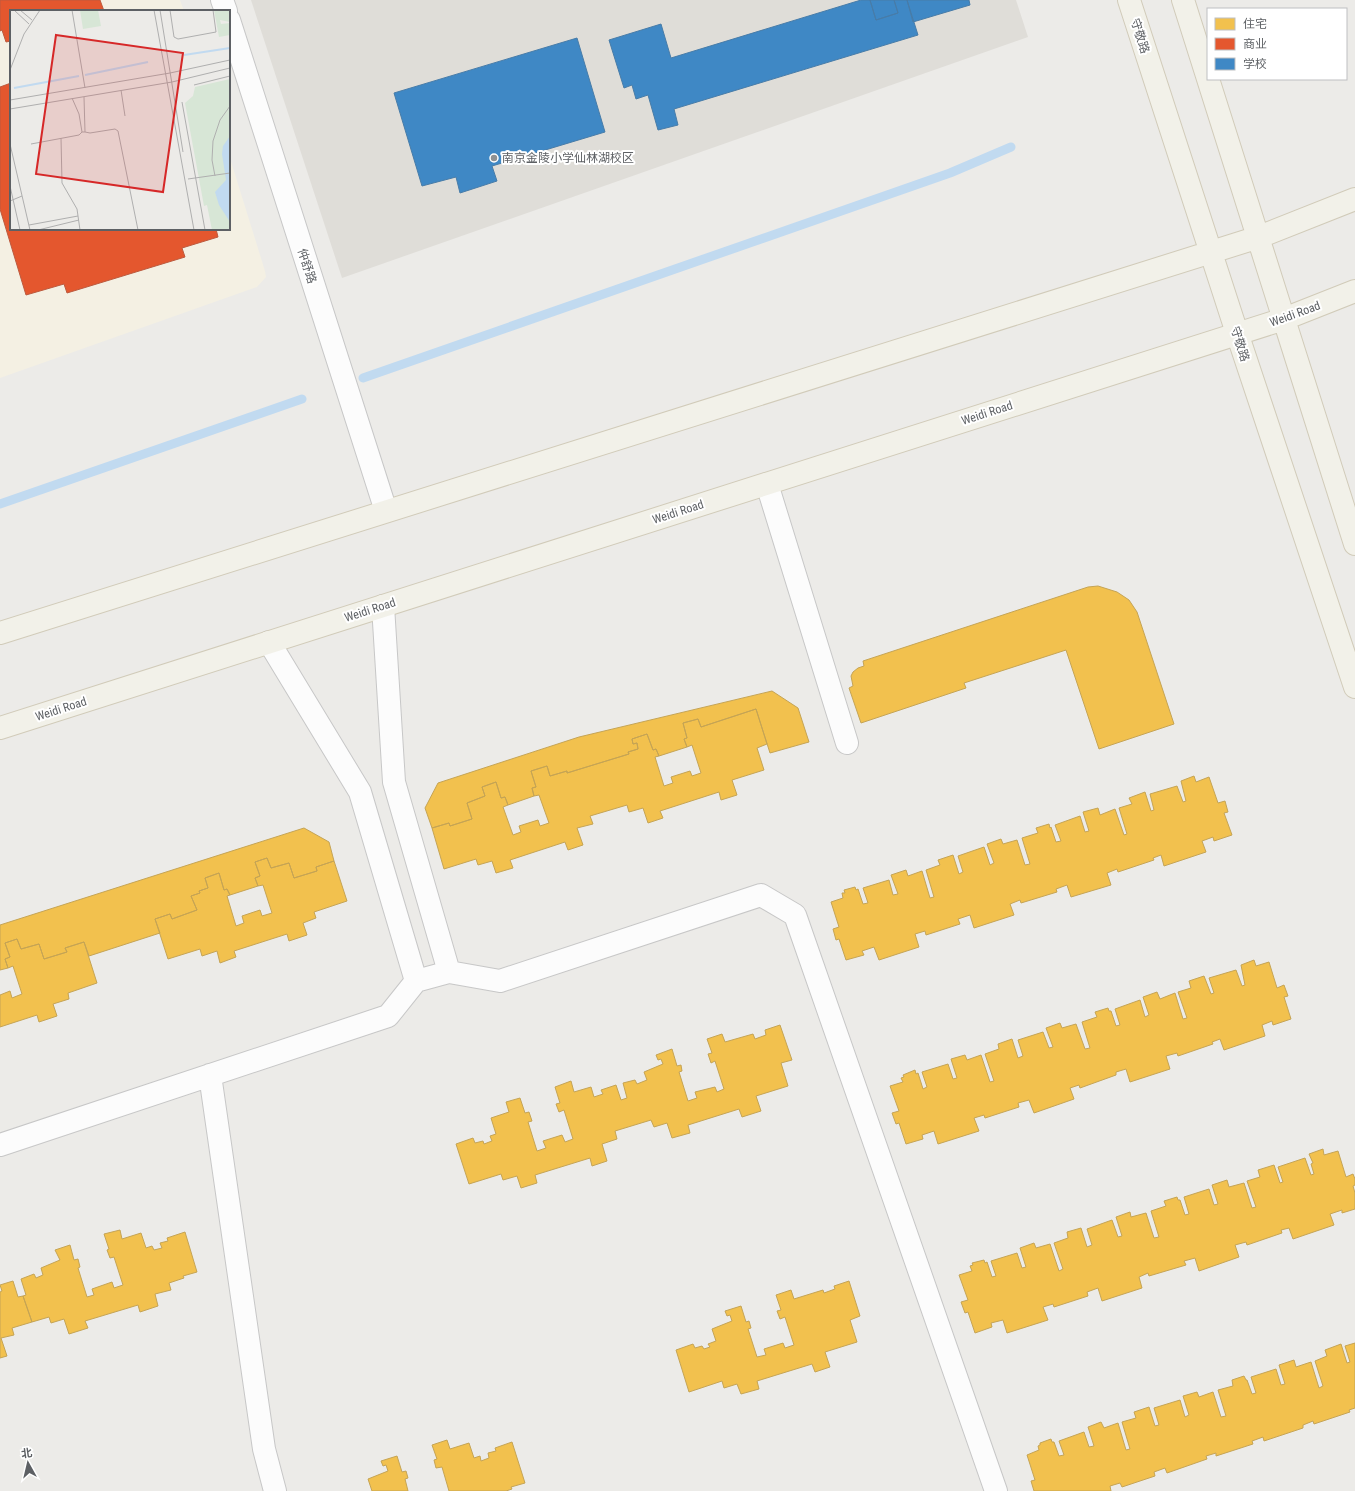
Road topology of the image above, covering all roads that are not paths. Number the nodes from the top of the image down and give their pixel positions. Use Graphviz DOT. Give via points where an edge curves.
graph roads {
  1 [pos="222,0"];
  2 [pos="1129,0"];
  3 [pos="1183,0"];
  4 [pos="226,10"];
  5 [pos="230,23"];
  6 [pos="1207,76"];
  7 [pos="1208,80"];
  8 [pos="1355,199"];
  9 [pos="1259,237"];
  10 [pos="1210,252"];
  11 [pos="1355,291"];
  12 [pos="1284,318"];
  13 [pos="1237,334"];
  14 [pos="767,484"];
  15 [pos="386,511"];
  16 [pos="1355,544"];
  17 [pos="383,606"];
  18 [pos="0,633"];
  19 [pos="269,642"];
  20 [pos="1355,687"];
  21 [pos="0,728"];
  22 [pos="847,743"];
  23 [pos="449,972"];
  24 [pos="416,981"];
  25 [pos="210,1075"];
  26 [pos="0,1144"];
  27 [pos="275,1491"];
  28 [pos="996,1491"];
  1 -- 4 [label="street"];
  2 -- 10 [label="main road, 守敬路"];
  3 -- 6 [label="main road"];
  5 -- 15 [label="street, 仲舒路"];
  7 -- 9 [label="main road"];
  8 -- 9 [label="main road"];
  9 -- 10 [label="main road"];
  9 -- 12 [label="main road"];
  10 -- 13 [label="main road, 守敬路"];
  10 -- 15 [label="main road"];
  11 -- 12 [label="main road, Weidi Road"];
  12 -- 13 [label="main road, Weidi Road"];
  12 -- 16 [label="main road"];
  13 -- 14 [label="main road, Weidi Road"];
  13 -- 20 [label="main road, 守敬路"];
  14 -- 17 [label="main road, Weidi Road"];
  14 -- 22 [label="street"];
  15 -- 18 [label="main road"];
  17 -- 19 [label="main road, Weidi Road"];
  17 -- 23 [label="street" via="394,782"];
  19 -- 21 [label="main road, Weidi Road"];
  19 -- 24 [label="street" via="360,792"];
  23 -- 24 [label="street"];
  23 -- 28 [label="street" via="500,981 761,895 795,915"];
  24 -- 25 [label="street" via="388,1016"];
  25 -- 26 [label="street"];
  25 -- 27 [label="street" via="264,1449"];
}
